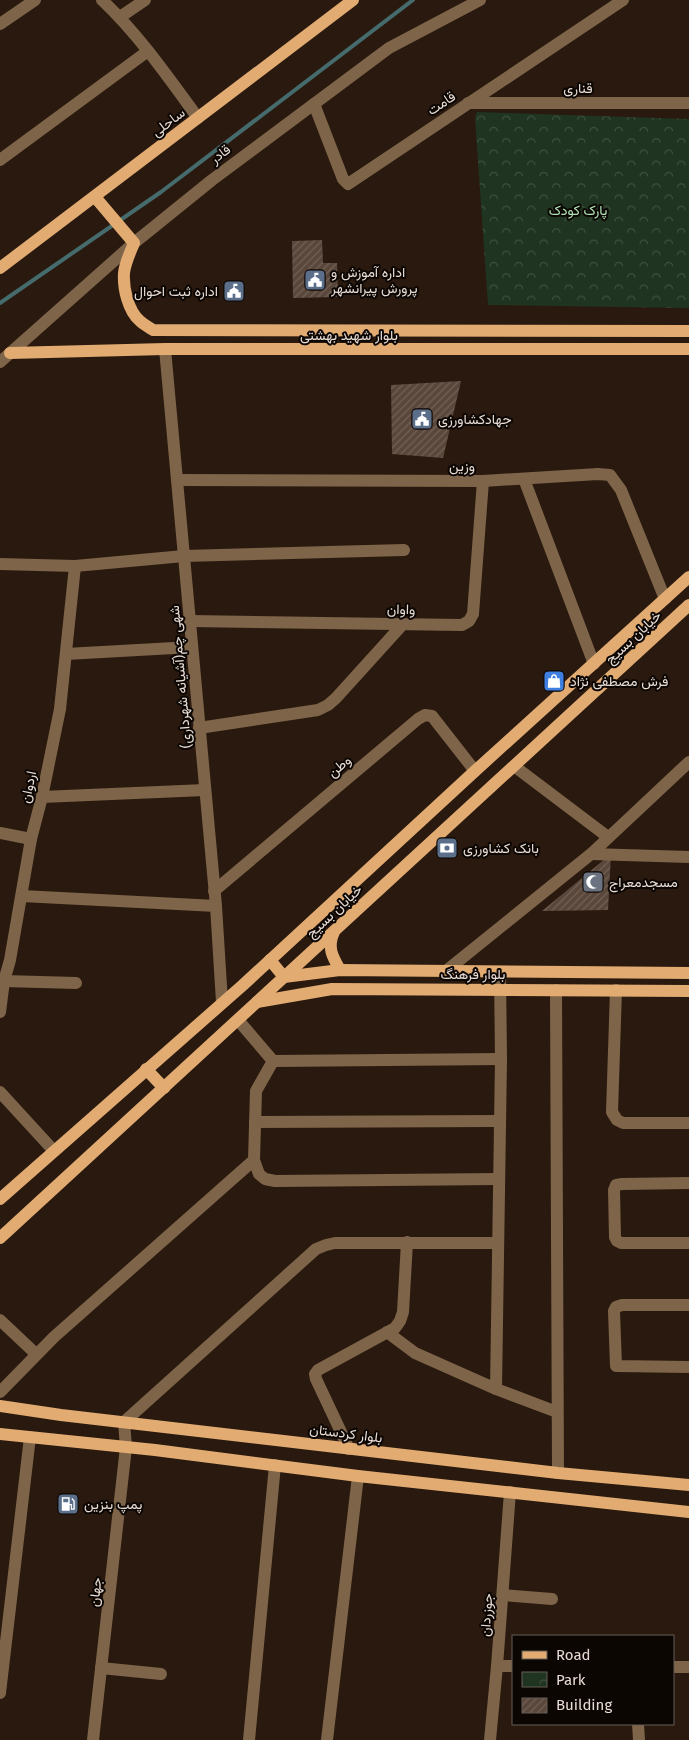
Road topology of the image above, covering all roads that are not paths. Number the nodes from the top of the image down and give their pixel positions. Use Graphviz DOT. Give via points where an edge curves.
graph roads {
  1 [pos="35,0"];
  2 [pos="102,0"];
  3 [pos="145,0"];
  4 [pos="353,0"];
  5 [pos="480,0"];
  6 [pos="623,0"];
  7 [pos="120,17"];
  8 [pos="0,24"];
  9 [pos="148,51"];
  10 [pos="468,103"];
  11 [pos="314,104"];
  12 [pos="689,104"];
  13 [pos="198,118"];
  14 [pos="0,160"];
  15 [pos="95,197"];
  16 [pos="130,239"];
  17 [pos="0,268"];
  18 [pos="216,330"];
  19 [pos="319,330"];
  20 [pos="501,330"];
  21 [pos="689,330"];
  22 [pos="165,349"];
  23 [pos="216,349"];
  24 [pos="689,349"];
  25 [pos="318,350"];
  26 [pos="501,350"];
  27 [pos="5,358"];
  28 [pos="524,479"];
  29 [pos="177,480"];
  30 [pos="483,481"];
  31 [pos="404,550"];
  32 [pos="184,556"];
  33 [pos="0,564"];
  34 [pos="75,566"];
  35 [pos="689,577"];
  36 [pos="665,599"];
  37 [pos="689,605"];
  38 [pos="190,621"];
  39 [pos="403,624"];
  40 [pos="192,647"];
  41 [pos="66,654"];
  42 [pos="594,664"];
  43 [pos="199,728"];
  44 [pos="689,762"];
  45 [pos="514,766"];
  46 [pos="475,771"];
  47 [pos="205,790"];
  48 [pos="42,797"];
  49 [pos="0,833"];
  50 [pos="608,837"];
  51 [pos="31,839"];
  52 [pos="591,854"];
  53 [pos="689,857"];
  54 [pos="214,891"];
  55 [pos="22,896"];
  56 [pos="216,906"];
  57 [pos="334,932"];
  58 [pos="5,959"];
  59 [pos="270,960"];
  60 [pos="336,970"];
  61 [pos="446,971"];
  62 [pos="500,972"];
  63 [pos="689,973"];
  64 [pos="284,977"];
  65 [pos="4,980"];
  66 [pos="76,983"];
  67 [pos="332,989"];
  68 [pos="501,989"];
  69 [pos="556,990"];
  70 [pos="616,990"];
  71 [pos="689,991"];
  72 [pos="222,1002"];
  73 [pos="257,1002"];
  74 [pos="0,1012"];
  75 [pos="238,1020"];
  76 [pos="501,1059"];
  77 [pos="273,1061"];
  78 [pos="146,1069"];
  79 [pos="164,1088"];
  80 [pos="0,1092"];
  81 [pos="499,1121"];
  82 [pos="255,1122"];
  83 [pos="689,1123"];
  84 [pos="54,1152"];
  85 [pos="254,1160"];
  86 [pos="499,1179"];
  87 [pos="689,1183"];
  88 [pos="0,1200"];
  89 [pos="0,1238"];
  90 [pos="407,1242"];
  91 [pos="498,1243"];
  92 [pos="689,1243"];
  93 [pos="689,1305"];
  94 [pos="0,1320"];
  95 [pos="387,1332"];
  96 [pos="36,1354"];
  97 [pos="689,1367"];
  98 [pos="496,1389"];
  99 [pos="0,1392"];
  100 [pos="0,1406"];
  101 [pos="557,1412"];
  102 [pos="124,1422"];
  103 [pos="0,1434"];
  104 [pos="30,1437"];
  105 [pos="126,1447"];
  106 [pos="349,1449"];
  107 [pos="275,1465"];
  108 [pos="558,1473"];
  109 [pos="358,1476"];
  110 [pos="689,1485"];
  111 [pos="510,1492"];
  112 [pos="689,1512"];
  113 [pos="503,1595"];
  114 [pos="552,1599"];
  115 [pos="497,1666"];
  116 [pos="512,1666"];
  117 [pos="674,1667"];
  118 [pos="689,1667"];
  119 [pos="101,1668"];
  120 [pos="161,1674"];
  121 [pos="0,1693"];
  122 [pos="638,1725"];
  123 [pos="93,1740"];
  124 [pos="249,1740"];
  125 [pos="327,1740"];
  126 [pos="490,1740"];
  127 [pos="639,1740"];
  1 -- 8 [label="street"];
  2 -- 7 [label="street"];
  3 -- 7 [label="street"];
  4 -- 13 [label="main road, ساحلی"];
  5 -- 11 [label="street, قادر" via="389,48"];
  6 -- 10 [label="street, قامت"];
  7 -- 9 [label="street"];
  9 -- 13 [label="street"];
  9 -- 14 [label="street"];
  10 -- 11 [label="street, قامت" via="348,184 343,179"];
  10 -- 12 [label="street, قناری"];
  11 -- 16 [label="street, قادر"];
  13 -- 15 [label="main road, ساحلی"];
  15 -- 16 [label="main road"];
  15 -- 17 [label="main road, ساحلی"];
  16 -- 18 [label="main road, بلوار شهید بهشتی" via="124,274 125,291 139,320 153,330"];
  16 -- 27 [label="street, قادر"];
  18 -- 19 [label="main road, بلوار شهید بهشتی"];
  18 -- 23 [label="main road"];
  19 -- 20 [label="main road, بلوار شهید بهشتی"];
  19 -- 25 [label="main road"];
  20 -- 21 [label="main road, بلوار شهید بهشتی"];
  20 -- 26 [label="main road"];
  22 -- 23 [label="main road, بلوار شهید بهشتی"];
  22 -- 27 [label="main road, بلوار شهید بهشتی"];
  22 -- 29 [label="street, شهی چم(آشیانه شهرداری)"];
  23 -- 25 [label="main road, بلوار شهید بهشتی"];
  24 -- 26 [label="main road, بلوار شهید بهشتی"];
  25 -- 26 [label="main road, بلوار شهید بهشتی"];
  28 -- 30 [label="street, وزین"];
  28 -- 36 [label="street, وزین" via="610,475 621,490"];
  28 -- 42 [label="street"];
  29 -- 30 [label="street, وزین"];
  29 -- 32 [label="street, شهی چم(آشیانه شهرداری)"];
  30 -- 39 [label="street, واوان" via="473,614 462,625"];
  31 -- 32 [label="street"];
  32 -- 34 [label="street"];
  32 -- 38 [label="street, شهی چم(آشیانه شهرداری)"];
  33 -- 34 [label="street"];
  34 -- 41 [label="street, اردوان"];
  35 -- 36 [label="main road, خیابان بسیج"];
  36 -- 42 [label="main road, خیابان بسیج"];
  37 -- 45 [label="main road, خیابان بسیج"];
  38 -- 39 [label="street, واوان"];
  38 -- 40 [label="street, شهی چم(آشیانه شهرداری)"];
  39 -- 43 [label="street" via="328,705 318,710"];
  40 -- 41 [label="street"];
  40 -- 43 [label="street, شهی چم(آشیانه شهرداری)"];
  41 -- 48 [label="street, اردوان" via="60,708"];
  42 -- 46 [label="main road, خیابان بسیج"];
  43 -- 47 [label="street, شهی چم(آشیانه شهرداری)"];
  44 -- 50 [label="street"];
  45 -- 50 [label="street"];
  45 -- 57 [label="main road, خیابان بسیج"];
  46 -- 54 [label="street, وطن" via="432,716 425,715"];
  46 -- 59 [label="main road, خیابان بسیج"];
  47 -- 48 [label="street"];
  47 -- 54 [label="street, شهی چم(آشیانه شهرداری)"];
  48 -- 51 [label="street, اردوان"];
  49 -- 51 [label="street"];
  50 -- 52 [label="street"];
  51 -- 55 [label="street, اردوان"];
  52 -- 53 [label="street"];
  52 -- 61 [label="street"];
  54 -- 56 [label="street, شهی چم(آشیانه شهرداری)"];
  55 -- 56 [label="street"];
  55 -- 58 [label="street, اردوان"];
  56 -- 72 [label="street, شهی چم(آشیانه شهرداری)"];
  57 -- 60 [label="main road" via="329,942"];
  57 -- 64 [label="main road, خیابان بسیج"];
  58 -- 65 [label="street, اردوان"];
  59 -- 64 [label="main road"];
  59 -- 72 [label="main road, خیابان بسیج"];
  60 -- 61 [label="main road, بلوار فرهنگ"];
  60 -- 64 [label="main road, بلوار فرهنگ"];
  60 -- 67 [label="main road"];
  61 -- 62 [label="main road, بلوار فرهنگ"];
  62 -- 63 [label="main road, بلوار فرهنگ"];
  62 -- 68 [label="street"];
  64 -- 73 [label="main road, خیابان بسیج"];
  65 -- 66 [label="street"];
  65 -- 74 [label="street, اردوان"];
  67 -- 68 [label="main road, بلوار فرهنگ"];
  67 -- 73 [label="main road, بلوار فرهنگ"];
  68 -- 69 [label="main road, بلوار فرهنگ"];
  68 -- 76 [label="street"];
  69 -- 70 [label="main road, بلوار فرهنگ"];
  69 -- 101 [label="street"];
  70 -- 71 [label="main road, بلوار فرهنگ"];
  70 -- 83 [label="street" via="612,1112 623,1123"];
  72 -- 78 [label="main road, خیابان بسیج"];
  73 -- 75 [label="main road, خیابان بسیج"];
  75 -- 77 [label="street"];
  75 -- 79 [label="main road, خیابان بسیج"];
  76 -- 77 [label="street"];
  76 -- 81 [label="street"];
  77 -- 82 [label="street" via="256,1091"];
  78 -- 79 [label="main road"];
  78 -- 84 [label="main road, خیابان بسیج"];
  79 -- 89 [label="main road, خیابان بسیج"];
  80 -- 84 [label="street"];
  81 -- 82 [label="street"];
  81 -- 86 [label="street"];
  82 -- 85 [label="street"];
  84 -- 88 [label="main road, خیابان بسیج"];
  85 -- 86 [label="street" via="259,1174 276,1181"];
  85 -- 96 [label="street"];
  86 -- 91 [label="street"];
  87 -- 92 [label="street" via="622,1184 616,1185 614,1190 617,1241"];
  90 -- 91 [label="street"];
  90 -- 95 [label="street" via="403,1312 395,1328"];
  90 -- 102 [label="street" via="335,1243 316,1249"];
  91 -- 98 [label="street"];
  93 -- 97 [label="street" via="622,1305 614,1311 616,1366"];
  94 -- 96 [label="street"];
  95 -- 98 [label="street" via="415,1353"];
  95 -- 106 [label="street" via="316,1374"];
  96 -- 99 [label="street"];
  98 -- 101 [label="street"];
  100 -- 102 [label="main road, بلوار کردستان"];
  101 -- 108 [label="street"];
  102 -- 105 [label="street, جهان"];
  102 -- 106 [label="main road, بلوار کردستان"];
  103 -- 104 [label="main road"];
  104 -- 105 [label="main road"];
  104 -- 121 [label="street"];
  105 -- 107 [label="main road"];
  105 -- 119 [label="street, جهان"];
  106 -- 108 [label="main road, بلوار کردستان"];
  107 -- 109 [label="main road"];
  107 -- 124 [label="street"];
  108 -- 110 [label="main road, بلوار کردستان"];
  109 -- 111 [label="main road"];
  109 -- 125 [label="street"];
  111 -- 112 [label="main road"];
  111 -- 113 [label="street, جوزردان"];
  113 -- 114 [label="street"];
  113 -- 115 [label="street, جوزردان"];
  115 -- 116 [label="street"];
  115 -- 126 [label="street, جوزردان"];
  117 -- 118 [label="street"];
  119 -- 120 [label="street"];
  119 -- 123 [label="street, جهان"];
  122 -- 127 [label="street"];
}
